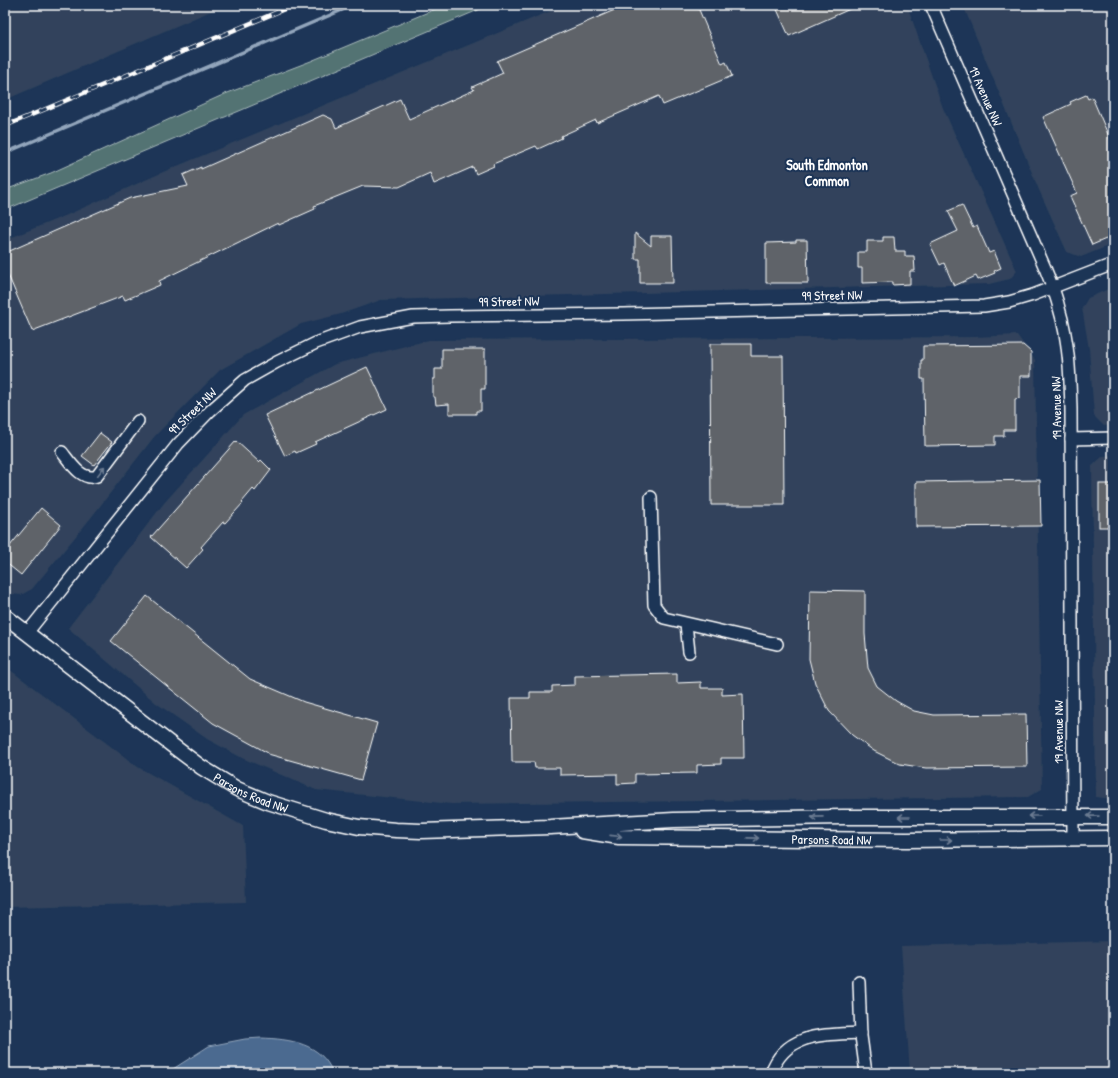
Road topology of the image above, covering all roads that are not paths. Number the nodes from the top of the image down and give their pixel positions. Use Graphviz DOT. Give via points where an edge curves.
graph roads {
  1 [pos="931,5"];
  2 [pos="1113,264"];
  3 [pos="1052,288"];
  4 [pos="138,421"];
  5 [pos="1113,438"];
  6 [pos="1071,439"];
  7 [pos="62,452"];
  8 [pos="651,497"];
  9 [pos="5,616"];
  10 [pos="686,624"];
  11 [pos="27,633"];
  12 [pos="777,644"];
  13 [pos="689,652"];
  14 [pos="1073,816"];
  15 [pos="1113,817"];
  16 [pos="550,827"];
  17 [pos="1074,838"];
  18 [pos="1113,838"];
  19 [pos="859,982"];
  20 [pos="861,1033"];
  21 [pos="771,1073"];
  22 [pos="866,1073"];
  1 -- 3 [label="street, 19 Avenue NW"];
  2 -- 3 [label="street, 99 Street NW"];
  3 -- 6 [label="street, 19 Avenue NW" via="1063,323 1068,356"];
  3 -- 11 [label="street, 99 Street NW" via="1009,302 984,306 412,317 360,327 316,343 277,362 245,380 210,411 173,450"];
  7 -- 4 [label="street, one-way" via="80,473 93,478"];
  5 -- 6 [label="street"];
  6 -- 14 [label="street, 19 Avenue NW"];
  8 -- 10 [label="street" via="654,605 664,618"];
  9 -- 11 [label="main road, Parsons Road NW"];
  10 -- 12 [label="street"];
  10 -- 13 [label="street"];
  11 -- 16 [label="main road, Parsons Road NW" via="201,767 237,789 268,802 359,827 422,830"];
  15 -- 14 [label="main road, Parsons Road NW, one-way"];
  14 -- 16 [label="main road, Parsons Road NW, one-way" via="682,820"];
  14 -- 17 [label="street, 19 Avenue NW"];
  16 -- 17 [label="main road, Parsons Road NW, one-way" via="619,837 900,840"];
  17 -- 18 [label="main road, Parsons Road NW"];
  19 -- 20 [label="street"];
  20 -- 21 [label="street" via="820,1035 803,1040 783,1051"];
  20 -- 22 [label="street"];
}
